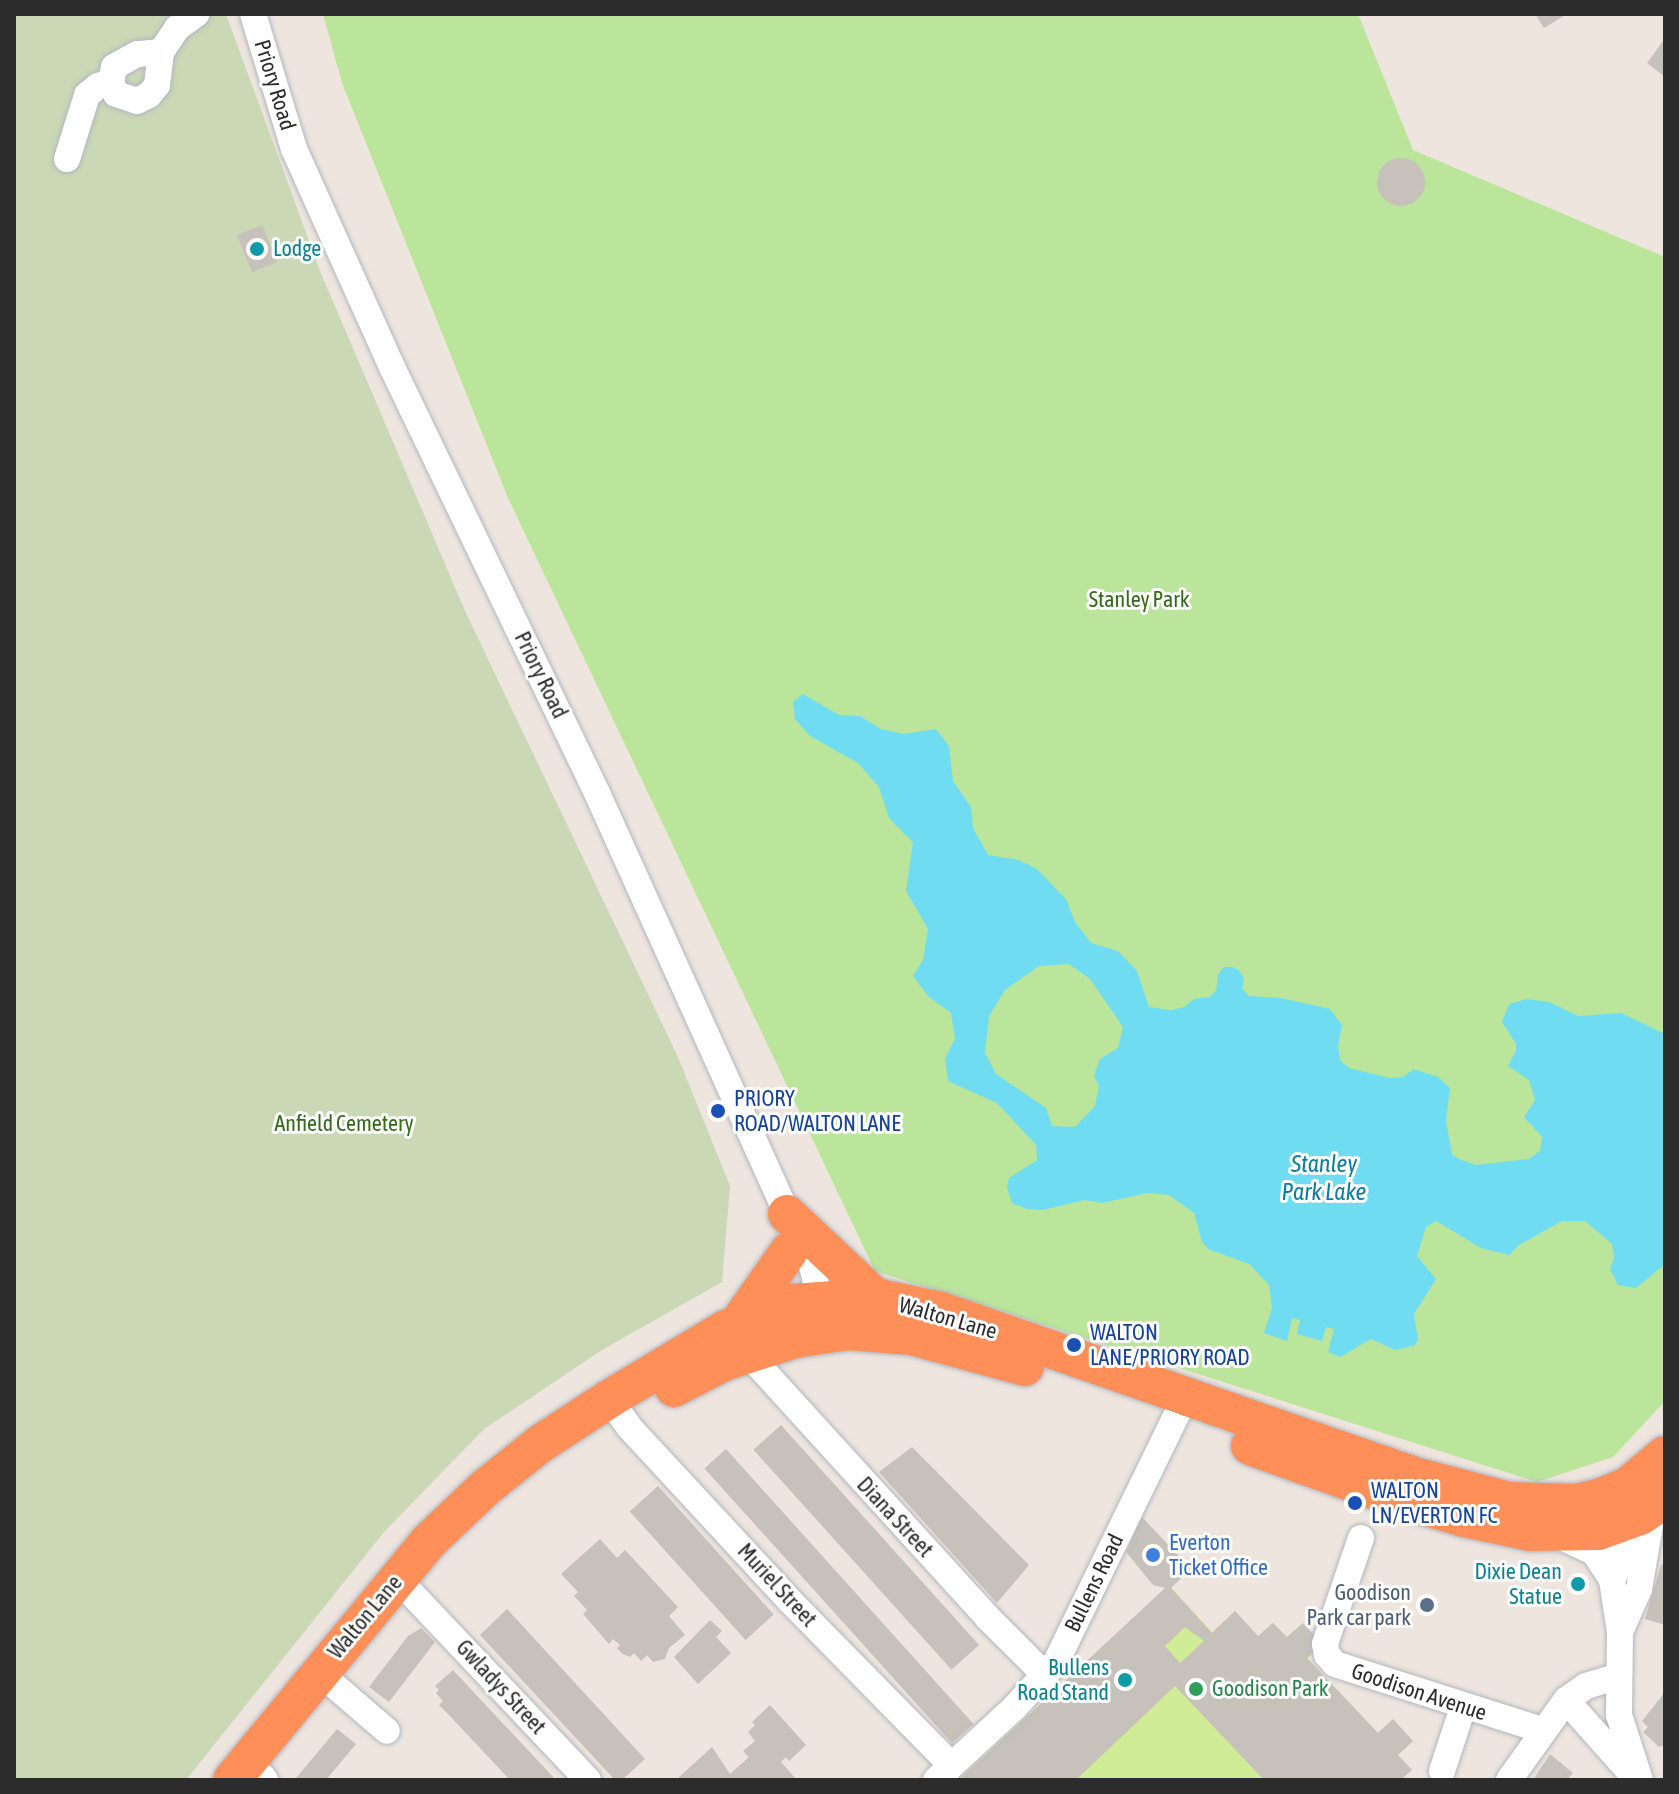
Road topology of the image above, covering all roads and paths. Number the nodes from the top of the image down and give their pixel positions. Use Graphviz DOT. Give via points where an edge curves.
graph roads {
  1 [pos="196,14"];
  2 [pos="253,14"];
  3 [pos="161,52"];
  4 [pos="111,82"];
  5 [pos="67,159"];
  6 [pos="788,1229"];
  7 [pos="875,1297"];
  8 [pos="806,1319"];
  9 [pos="743,1339"];
  10 [pos="1180,1408"];
  11 [pos="616,1409"];
  12 [pos="1665,1455"];
  13 [pos="1647,1507"];
  14 [pos="1551,1534"];
  15 [pos="1361,1538"];
  16 [pos="1612,1580"];
  17 [pos="412,1594"];
  18 [pos="1620,1632"];
  19 [pos="1046,1676"];
  20 [pos="1618,1676"];
  21 [pos="336,1687"];
  22 [pos="1566,1700"];
  23 [pos="1463,1707"];
  24 [pos="1542,1730"];
  25 [pos="387,1731"];
  26 [pos="1442,1771"];
  27 [pos="944,1773"];
  28 [pos="255,1779"];
  29 [pos="588,1780"];
  30 [pos="1509,1780"];
  31 [pos="1638,1780"];
  1 -- 3 [label="street" via="177,28"];
  2 -- 6 [label="street, Priory Road" via="294,149 392,367 597,793"];
  3 -- 4 [label="street" via="124,59 114,67"];
  3 -- 4 [label="street" via="157,85 149,95 137,101 116,94"];
  4 -- 5 [label="street" via="87,95"];
  6 -- 7 [label="highway"];
  6 -- 8 [label="street, Priory Road"];
  6 -- 9 [label="highway"];
  7 -- 8 [label="highway, Walton Lane"];
  7 -- 10 [label="highway, Walton Lane" via="941,1311"];
  8 -- 9 [label="highway, Walton Lane"];
  8 -- 10 [label="highway, Walton Lane" via="935,1341"];
  9 -- 11 [label="highway, Walton Lane"];
  9 -- 19 [label="street, Diana Street" via="967,1596"];
  10 -- 13 [label="highway, Walton Lane" via="1489,1497"];
  10 -- 14 [label="highway, Walton Lane" via="1387,1495 1503,1528"];
  10 -- 19 [label="street, Bullens Road"];
  11 -- 17 [label="highway, Walton Lane" via="501,1503"];
  11 -- 27 [label="street, Muriel Street"];
  11 -- 28 [label="highway, Walton Lane" via="540,1444 429,1541"];
  12 -- 13 [label="highway, Walton Lane"];
  13 -- 14 [label="highway, Walton Lane" via="1598,1531"];
  13 -- 16 [label="street"];
  13 -- 18 [label="street" via="1639,1589"];
  14 -- 16 [label="street" via="1594,1552"];
  15 -- 23 [label="street, Goodison Avenue" via="1325,1644 1327,1655 1350,1671"];
  16 -- 18 [label="street"];
  17 -- 21 [label="highway, Walton Lane"];
  17 -- 29 [label="street, Gwladys Street"];
  18 -- 20 [label="street"];
  19 -- 27 [label="street, Bullens Road"];
  20 -- 22 [label="street" via="1586,1686"];
  20 -- 31 [label="street" via="1622,1733"];
  21 -- 25 [label="street"];
  21 -- 28 [label="highway, Walton Lane"];
  22 -- 24 [label="street"];
  22 -- 31 [label="street"];
  23 -- 24 [label="street, Goodison Avenue"];
  23 -- 26 [label="street"];
  24 -- 30 [label="street"];
}
